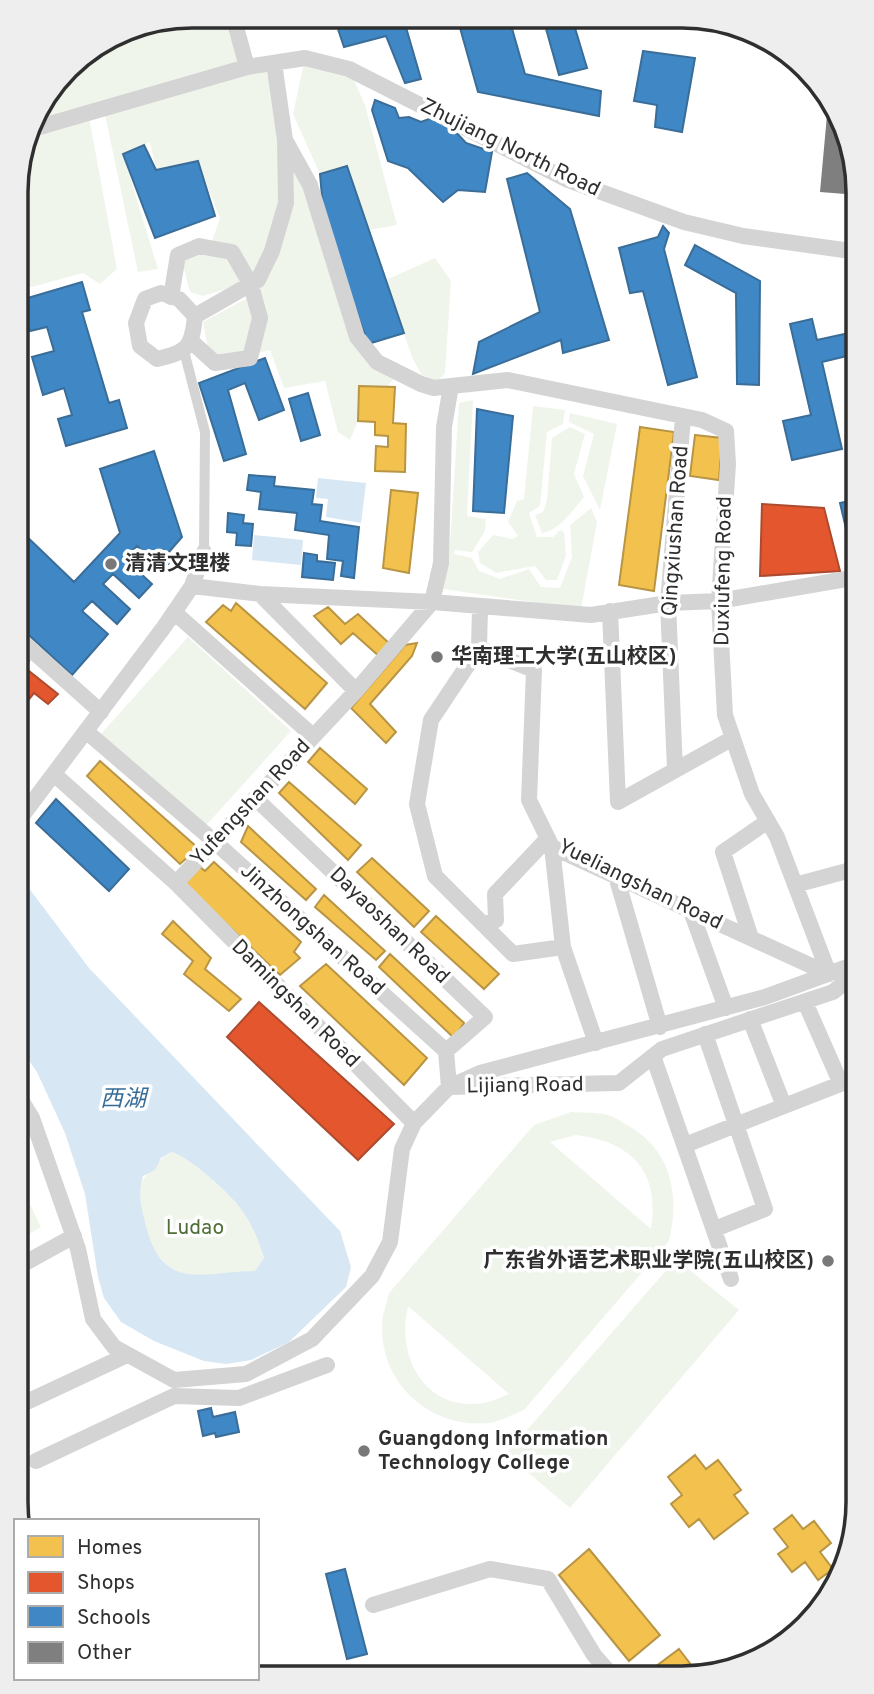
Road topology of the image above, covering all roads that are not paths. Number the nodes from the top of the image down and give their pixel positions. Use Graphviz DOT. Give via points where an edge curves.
graph roads {
  1 [pos="236,28"];
  2 [pos="274,63"];
  3 [pos="247,67"];
  4 [pos="42,126"];
  5 [pos="285,140"];
  6 [pos="846,250"];
  7 [pos="251,285"];
  8 [pos="172,296"];
  9 [pos="195,316"];
  10 [pos="187,346"];
  11 [pos="450,386"];
  12 [pos="683,417"];
  13 [pos="204,552"];
  14 [pos="846,579"];
  15 [pos="192,586"];
  16 [pos="260,594"];
  17 [pos="719,601"];
  18 [pos="432,602"];
  19 [pos="668,603"];
  20 [pos="480,608"];
  21 [pos="610,611"];
  22 [pos="174,612"];
  23 [pos="28,647"];
  24 [pos="479,648"];
  25 [pos="356,691"];
  26 [pos="101,712"];
  27 [pos="87,732"];
  28 [pos="313,736"];
  29 [pos="733,738"];
  30 [pos="675,770"];
  31 [pos="55,775"];
  32 [pos="255,799"];
  33 [pos="28,809"];
  34 [pos="768,821"];
  35 [pos="215,842"];
  36 [pos="550,843"];
  37 [pos="846,871"];
  38 [pos="616,876"];
  39 [pos="176,883"];
  40 [pos="795,885"];
  41 [pos="691,911"];
  42 [pos="484,925"];
  43 [pos="751,938"];
  44 [pos="564,947"];
  45 [pos="846,973"];
  46 [pos="829,974"];
  47 [pos="846,982"];
  48 [pos="805,1002"];
  49 [pos="726,1008"];
  50 [pos="750,1019"];
  51 [pos="660,1027"];
  52 [pos="705,1034"];
  53 [pos="596,1043"];
  54 [pos="446,1051"];
  55 [pos="653,1056"];
  56 [pos="846,1082"];
  57 [pos="841,1084"];
  58 [pos="449,1087"];
  59 [pos="784,1106"];
  60 [pos="28,1112"];
  61 [pos="414,1123"];
  62 [pos="738,1124"];
  63 [pos="685,1145"];
  64 [pos="715,1229"];
  65 [pos="74,1236"];
  66 [pos="28,1261"];
  67 [pos="731,1279"];
  68 [pos="127,1355"];
  69 [pos="327,1365"];
  70 [pos="28,1398"];
  71 [pos="36,1461"];
  72 [pos="373,1605"];
  73 [pos="604,1666"];
  1 -- 3 [label="street"];
  2 -- 3 [label="street, Zhujiang North Road"];
  2 -- 5 [label="street"];
  2 -- 6 [label="street, Zhujiang North Road" via="305,58 349,69 568,180 684,222 743,236"];
  3 -- 4 [label="street, Zhujiang North Road"];
  5 -- 7 [label="street" via="286,203 272,251"];
  5 -- 11 [label="street, Duxiufeng Road" via="310,186 357,337 377,362 421,384"];
  7 -- 8 [label="street" via="232,252 199,246 178,255"];
  7 -- 9 [label="street"];
  7 -- 10 [label="street" via="260,318 250,358 215,363"];
  8 -- 9 [label="street"];
  8 -- 10 [label="street" via="161,293 145,299 136,324 140,346 157,359"];
  9 -- 10 [label="street"];
  10 -- 13 [label="street" via="205,432"];
  11 -- 12 [label="street, Duxiufeng Road" via="508,380"];
  11 -- 18 [label="street" via="444,427 441,563"];
  12 -- 17 [label="street, Duxiufeng Road" via="726,431"];
  12 -- 19 [label="street, Qingxiushan Road"];
  13 -- 15 [label="street"];
  14 -- 17 [label="street"];
  15 -- 16 [label="street"];
  15 -- 22 [label="street"];
  16 -- 18 [label="street"];
  16 -- 25 [label="street"];
  17 -- 19 [label="street"];
  17 -- 29 [label="street, Duxiufeng Road" via="725,715"];
  18 -- 20 [label="street"];
  18 -- 25 [label="street, Yufengshan Road"];
  19 -- 21 [label="street"];
  19 -- 30 [label="street, Qingxiushan Road"];
  20 -- 21 [label="street" via="591,615"];
  20 -- 24 [label="street"];
  21 -- 30 [label="street" via="618,802"];
  22 -- 26 [label="street"];
  22 -- 28 [label="street"];
  23 -- 26 [label="street"];
  24 -- 36 [label="street, Yueliangshan Road" via="534,670 529,800"];
  24 -- 42 [label="street" via="430,720 417,804 435,876"];
  25 -- 28 [label="street, Yufengshan Road"];
  26 -- 27 [label="street"];
  27 -- 31 [label="street"];
  27 -- 35 [label="street, Jinzhongshan Road"];
  28 -- 32 [label="street, Yufengshan Road"];
  29 -- 30 [label="street"];
  29 -- 34 [label="street, Duxiufeng Road" via="752,794"];
  31 -- 33 [label="street"];
  31 -- 39 [label="street, Yufengshan Road"];
  32 -- 35 [label="street, Yufengshan Road"];
  32 -- 54 [label="street, Dayaoshan Road" via="485,1017"];
  34 -- 40 [label="street, Duxiufeng Road"];
  34 -- 43 [label="street" via="723,852"];
  35 -- 39 [label="street, Yufengshan Road"];
  35 -- 54 [label="street, Jinzhongshan Road"];
  36 -- 38 [label="street, Yueliangshan Road"];
  36 -- 42 [label="street" via="495,894 496,920"];
  36 -- 44 [label="street"];
  37 -- 40 [label="street"];
  38 -- 41 [label="street, Yueliangshan Road"];
  38 -- 51 [label="street"];
  39 -- 61 [label="street, Damingshan Road"];
  40 -- 46 [label="street, Duxiufeng Road"];
  41 -- 43 [label="street, Yueliangshan Road"];
  41 -- 49 [label="street"];
  42 -- 44 [label="street" via="513,954"];
  43 -- 46 [label="street, Yueliangshan Road"];
  44 -- 53 [label="street"];
  45 -- 46 [label="street"];
  46 -- 49 [label="street"];
  47 -- 48 [label="street, Lijiang Road"];
  48 -- 50 [label="street, Lijiang Road"];
  48 -- 57 [label="street"];
  49 -- 51 [label="street"];
  50 -- 52 [label="street, Lijiang Road"];
  50 -- 59 [label="street"];
  51 -- 53 [label="street"];
  52 -- 55 [label="street, Lijiang Road"];
  52 -- 62 [label="street"];
  53 -- 58 [label="street" via="480,1073"];
  54 -- 58 [label="street"];
  55 -- 58 [label="street, Lijiang Road" via="619,1083"];
  55 -- 63 [label="street"];
  56 -- 57 [label="street"];
  57 -- 59 [label="street"];
  58 -- 61 [label="street, Lijiang Road"];
  59 -- 62 [label="street"];
  60 -- 65 [label="street, Lijiang Road"];
  61 -- 68 [label="street, Lijiang Road" via="401,1149 390,1242 372,1276 312,1339 246,1374 174,1380"];
  62 -- 63 [label="street"];
  62 -- 64 [label="street" via="765,1209"];
  63 -- 64 [label="street"];
  64 -- 67 [label="street"];
  65 -- 66 [label="street"];
  65 -- 68 [label="street, Lijiang Road" via="93,1319 114,1347"];
  68 -- 70 [label="street"];
  69 -- 71 [label="street" via="239,1398 174,1396"];
  72 -- 73 [label="street" via="490,1569 548,1579"];
}
